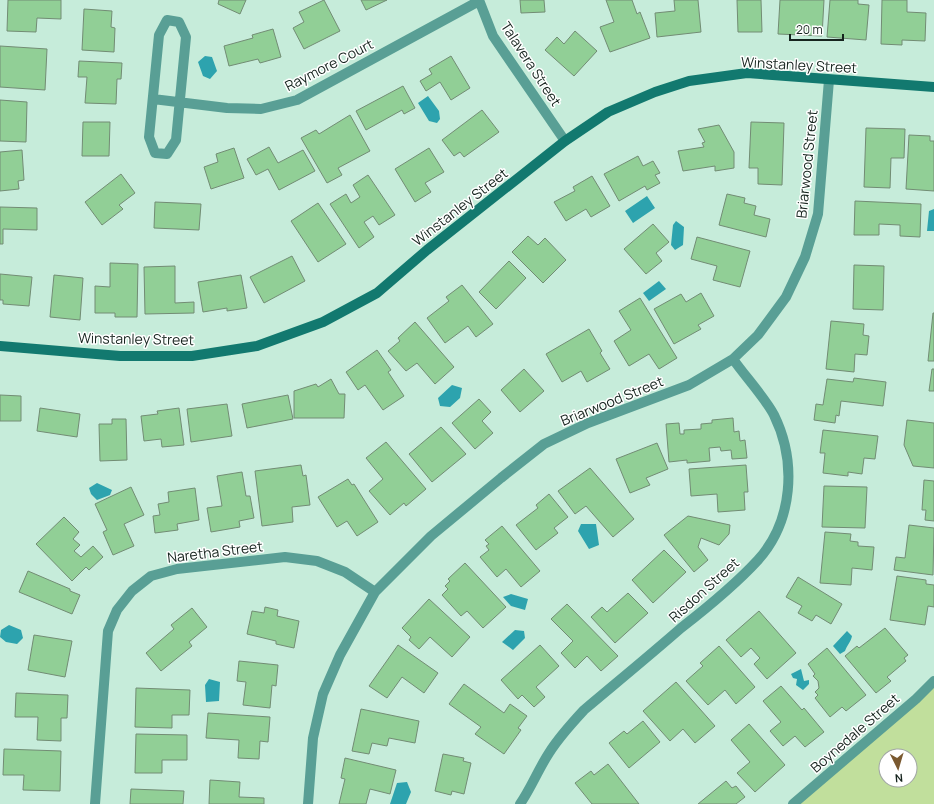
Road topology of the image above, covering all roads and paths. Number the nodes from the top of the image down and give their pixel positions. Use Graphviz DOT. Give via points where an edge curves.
graph roads {
  1 [pos="479,0"];
  2 [pos="829,80"];
  3 [pos="934,88"];
  4 [pos="153,99"];
  5 [pos="180,102"];
  6 [pos="565,140"];
  7 [pos="0,346"];
  8 [pos="733,359"];
  9 [pos="375,592"];
  10 [pos="934,681"];
  11 [pos="95,804"];
  12 [pos="308,804"];
  13 [pos="520,804"];
  14 [pos="794,804"];
  1 -- 5 [label="street, Raymore Court" via="296,100 261,109"];
  1 -- 6 [label="street, Talavera Street" via="493,36"];
  2 -- 3 [label="street, Winstanley Street"];
  2 -- 6 [label="street, Winstanley Street" via="747,74 689,81 608,112"];
  2 -- 8 [label="street, Briarwood Street" via="818,214 805,257 786,297 758,335"];
  4 -- 5 [label="street, Raymore Court"];
  4 -- 5 [label="street" via="149,137 155,153 167,154 176,140"];
  4 -- 5 [label="street" via="159,35 166,20 179,22 186,37"];
  6 -- 7 [label="street, Winstanley Street" via="377,293 323,322 257,346 192,356 120,356"];
  8 -- 9 [label="street, Briarwood Street" via="689,385 588,423 544,444 432,536"];
  8 -- 13 [label="street, Risdon Street" via="774,415 785,445 789,474 787,503 776,531 759,559 728,589 584,710 564,731"];
  9 -- 11 [label="street, Naretha Street" via="345,572 317,561 285,557 177,569 150,576 132,591 117,610 108,631"];
  9 -- 12 [label="street, Briarwood Street" via="340,655 323,694 313,738"];
  10 -- 14 [label="street, Boynedale Street"];
}
